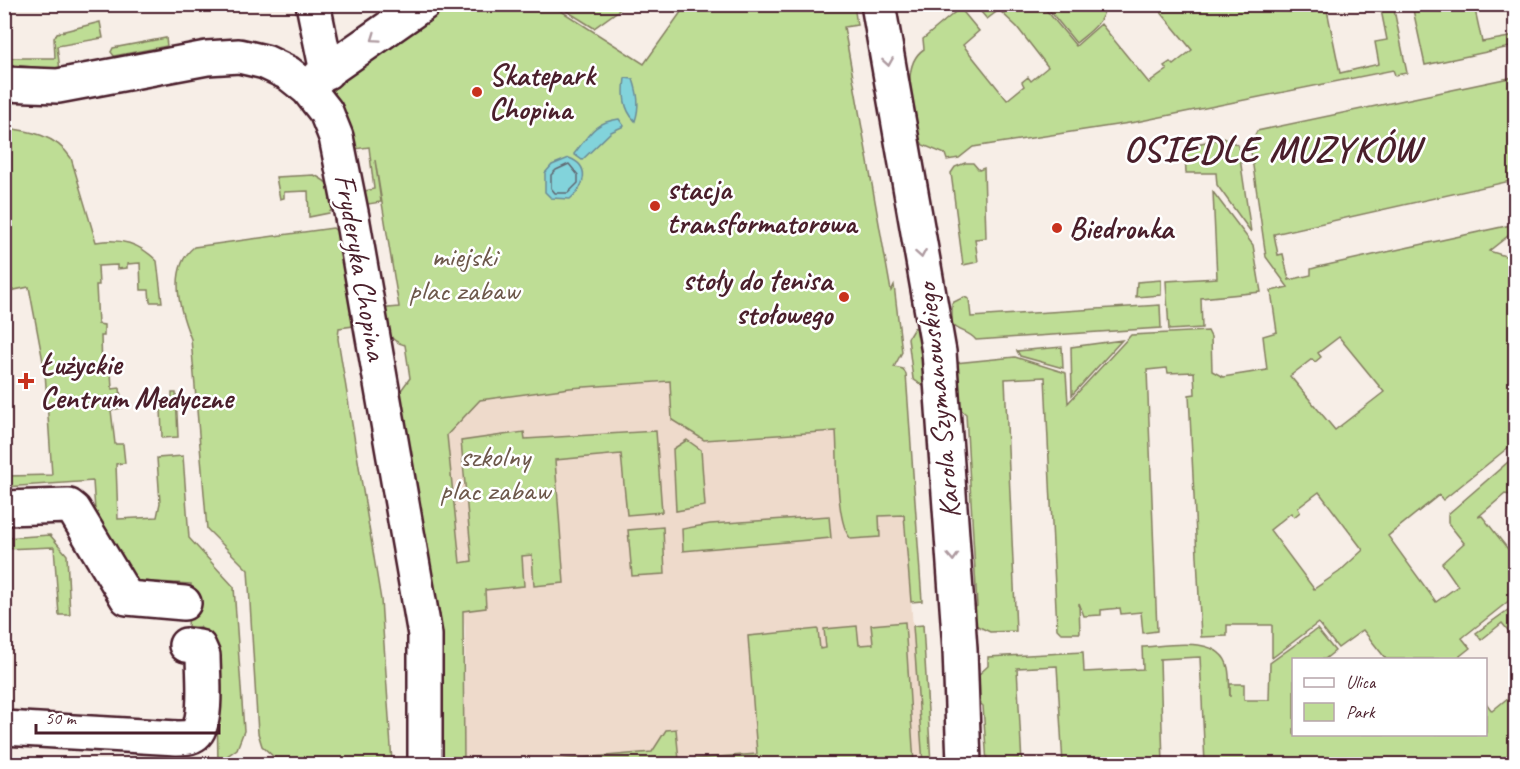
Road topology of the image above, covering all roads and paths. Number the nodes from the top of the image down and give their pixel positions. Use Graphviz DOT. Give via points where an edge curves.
graph roads {
  1 [pos="423,4"];
  2 [pos="878,4"];
  3 [pos="315,13"];
  4 [pos="271,64"];
  5 [pos="318,80"];
  6 [pos="4,84"];
  7 [pos="4,508"];
  8 [pos="184,603"];
  9 [pos="186,645"];
  10 [pos="4,728"];
  11 [pos="425,765"];
  12 [pos="964,765"];
  1 -- 5 [label="street, one-way"];
  2 -- 12 [label="street, Karola Szymanowskiego, one-way" via="939,352 960,649"];
  3 -- 4 [label="street" via="315,30 306,41"];
  3 -- 5 [label="street"];
  4 -- 5 [label="street, Fryderyka Chopina"];
  4 -- 6 [label="street, Fryderyka Chopina" via="239,56 207,58 58,86"];
  5 -- 11 [label="street, Fryderyka Chopina" via="336,137 427,647"];
  7 -- 8 [label="street" via="69,506 127,598"];
  9 -- 10 [label="street" via="199,647 202,656 203,720 194,735 177,738"];
}
